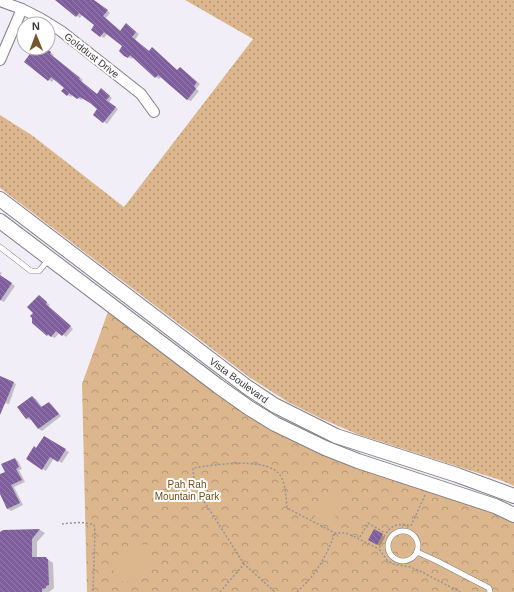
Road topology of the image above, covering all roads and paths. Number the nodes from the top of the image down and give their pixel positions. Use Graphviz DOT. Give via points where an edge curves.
graph roads {
  1 [pos="0,1"];
  2 [pos="22,9"];
  3 [pos="0,60"];
  4 [pos="154,112"];
  5 [pos="0,200"];
  6 [pos="0,221"];
  7 [pos="0,246"];
  8 [pos="50,258"];
  9 [pos="514,496"];
  10 [pos="514,515"];
  11 [pos="62,524"];
  12 [pos="385,533"];
  13 [pos="335,534"];
  14 [pos="360,538"];
  15 [pos="378,549"];
  16 [pos="417,552"];
  17 [pos="244,564"];
  18 [pos="93,592"];
  19 [pos="220,592"];
  20 [pos="275,592"];
  21 [pos="297,592"];
  22 [pos="490,592"];
  1 -- 2 [label="street, Golddust Drive"];
  2 -- 3 [label="street"];
  2 -- 4 [label="street, Golddust Drive" via="61,31 141,94"];
  5 -- 9 [label="main road, Vista Boulevard" via="274,405 336,436"];
  6 -- 8 [label="main road, Vista Boulevard"];
  7 -- 8 [label="lane" via="31,271 39,271"];
  8 -- 10 [label="main road, Vista Boulevard" via="218,386 275,424 358,461 496,506"];
  11 -- 18 [label="path" via="94,525"];
  12 -- 14 [label="path" via="368,523"];
  13 -- 14 [label="path" via="345,533"];
  13 -- 17 [label="path" via="287,508 282,480 276,470 256,464 215,464 193,468 197,490"];
  13 -- 21 [label="path" via="321,564"];
  14 -- 15 [label="path"];
  16 -- 16 [label="lane" via="416,538 409,531 395,533 389,540 388,550 400,560 410,559"];
  16 -- 22 [label="lane" via="490,588"];
  17 -- 19 [label="path"];
  17 -- 20 [label="path"];
}
